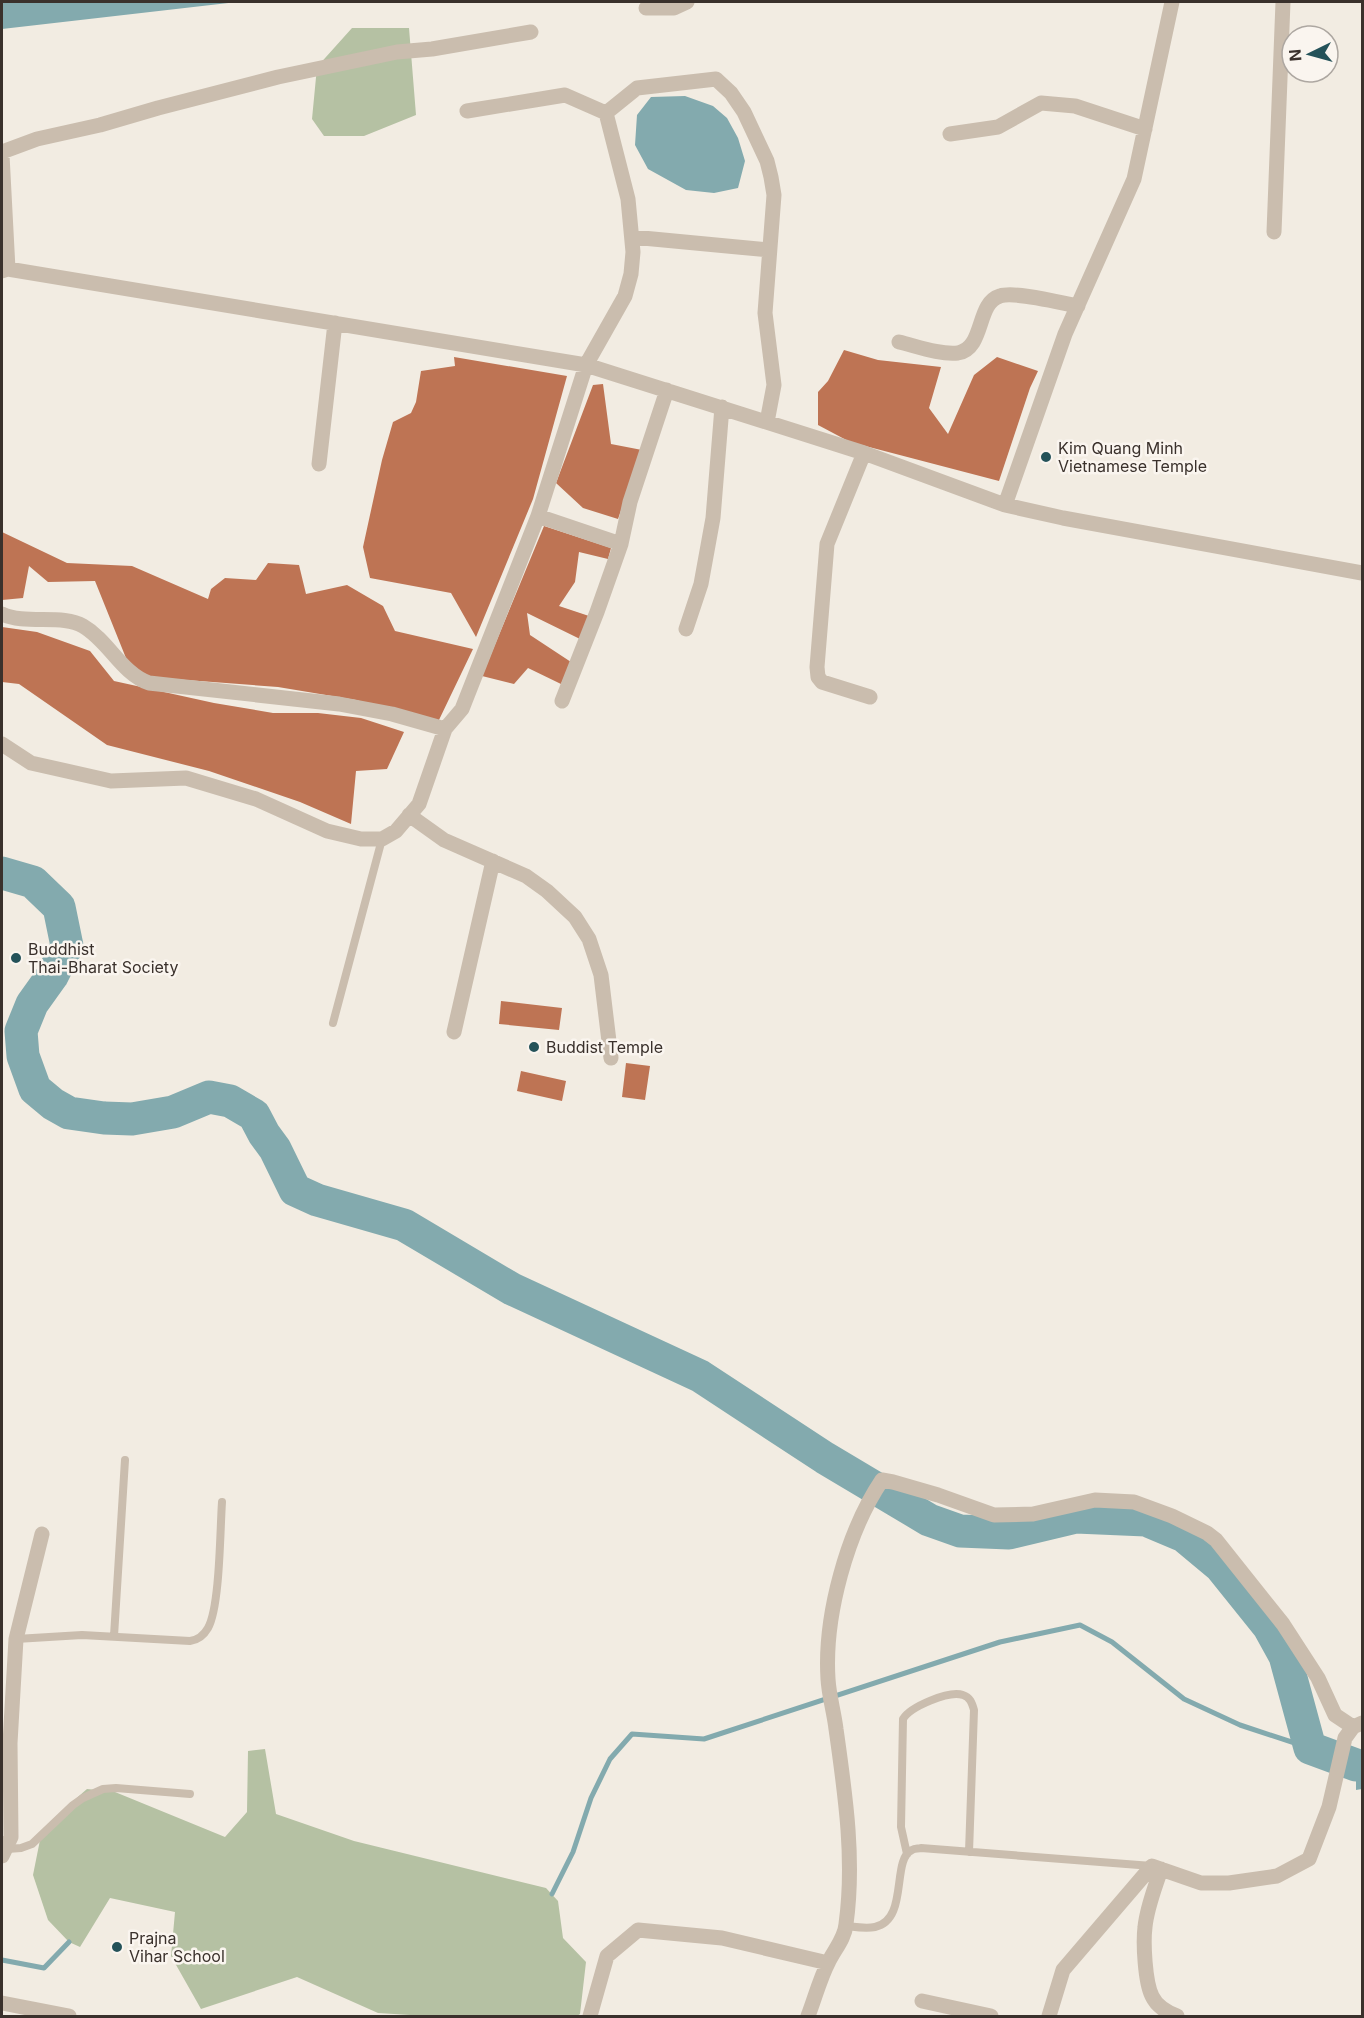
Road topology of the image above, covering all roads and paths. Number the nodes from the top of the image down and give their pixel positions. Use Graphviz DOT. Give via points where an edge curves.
graph roads {
  1 [pos="687,2"];
  2 [pos="1172,2"];
  3 [pos="1283,2"];
  4 [pos="646,8"];
  5 [pos="531,32"];
  6 [pos="467,111"];
  7 [pos="606,113"];
  8 [pos="1145,129"];
  9 [pos="950,134"];
  10 [pos="2,153"];
  11 [pos="1274,232"];
  12 [pos="632,237"];
  13 [pos="769,250"];
  14 [pos="5,270"];
  15 [pos="1078,306"];
  16 [pos="335,323"];
  17 [pos="898,342"];
  18 [pos="586,365"];
  19 [pos="667,390"];
  20 [pos="722,407"];
  21 [pos="767,422"];
  22 [pos="864,453"];
  23 [pos="319,464"];
  24 [pos="1005,505"];
  25 [pos="538,516"];
  26 [pos="621,544"];
  27 [pos="1362,573"];
  28 [pos="2,614"];
  29 [pos="686,629"];
  30 [pos="870,697"];
  31 [pos="562,701"];
  32 [pos="445,729"];
  33 [pos="2,744"];
  34 [pos="409,815"];
  35 [pos="381,839"];
  36 [pos="493,861"];
  37 [pos="333,1023"];
  38 [pos="454,1032"];
  39 [pos="610,1058"];
  40 [pos="125,1460"];
  41 [pos="222,1502"];
  42 [pos="42,1534"];
  43 [pos="114,1636"];
  44 [pos="11,1645"];
  45 [pos="1358,1725"];
  46 [pos="190,1794"];
  47 [pos="4,1852"];
  48 [pos="969,1852"];
  49 [pos="907,1854"];
  50 [pos="1156,1867"];
  51 [pos="846,1926"];
  52 [pos="828,1963"];
  53 [pos="922,2001"];
  54 [pos="8,2008"];
  55 [pos="69,2016"];
  56 [pos="590,2016"];
  57 [pos="808,2016"];
  58 [pos="991,2016"];
  59 [pos="1049,2016"];
  60 [pos="1177,2016"];
  1 -- 4 [label="street" via="674,8"];
  2 -- 8 [label="street"];
  3 -- 11 [label="street"];
  5 -- 10 [label="street" via="397,52 278,77 37,139"];
  6 -- 7 [label="street" via="565,95"];
  7 -- 12 [label="street" via="628,199"];
  7 -- 13 [label="street" via="637,88 716,79 744,111 767,161 774,195"];
  8 -- 9 [label="street" via="1075,106 1041,103 998,127"];
  8 -- 15 [label="street" via="1134,179"];
  10 -- 14 [label="street"];
  12 -- 13 [label="street"];
  12 -- 18 [label="street" via="631,274 625,296"];
  13 -- 21 [label="street" via="765,313 774,385"];
  14 -- 16 [label="street"];
  15 -- 17 [label="street" via="1001,295 993,300 965,351 945,352"];
  15 -- 24 [label="street"];
  16 -- 18 [label="street"];
  16 -- 23 [label="street"];
  18 -- 19 [label="street"];
  18 -- 25 [label="street"];
  19 -- 20 [label="street"];
  19 -- 26 [label="street" via="633,492"];
  20 -- 21 [label="street"];
  20 -- 29 [label="street" via="713,518 701,584"];
  21 -- 22 [label="street"];
  22 -- 24 [label="street"];
  22 -- 30 [label="street" via="827,544 817,667 822,682"];
  24 -- 27 [label="street"];
  25 -- 26 [label="street"];
  25 -- 32 [label="street" via="462,709"];
  26 -- 31 [label="street"];
  28 -- 32 [label="street" via="12,619 83,626 137,679 149,684 339,704"];
  32 -- 34 [label="street" via="418,804"];
  33 -- 35 [label="street" via="31,763 111,781 186,778 256,799 327,831"];
  34 -- 35 [label="street" via="396,831"];
  34 -- 36 [label="street" via="444,840"];
  35 -- 37 [label="lane"];
  36 -- 38 [label="street"];
  36 -- 39 [label="street" via="547,891 575,917 589,939 601,975"];
  40 -- 43 [label="lane"];
  41 -- 43 [label="lane" via="216,1596 207,1630 190,1641"];
  42 -- 44 [label="street"];
  43 -- 44 [label="lane" via="82,1635"];
  44 -- 47 [label="street" via="12,1819 11,1837"];
  45 -- 50 [label="street" via="1345,1738 1329,1807 1309,1859 1278,1876 1229,1883 1201,1883"];
  45 -- 51 [label="street" via="1335,1714 1313,1669 1284,1624 1207,1533 1134,1502 1095,1500 1033,1514 994,1515 882,1480 855,1531 827,1638 828,1681 847,1804"];
  46 -- 47 [label="lane" via="103,1789 73,1804 32,1844"];
  48 -- 49 [label="lane" via="921,1848"];
  48 -- 49 [label="lane" via="974,1710 971,1700 952,1694 913,1708 903,1719 901,1827"];
  48 -- 50 [label="lane"];
  49 -- 51 [label="lane" via="891,1917 873,1928"];
  50 -- 59 [label="street" via="1063,1970"];
  50 -- 60 [label="street" via="1144,1928 1148,1979 1158,2004"];
  51 -- 52 [label="street"];
  52 -- 56 [label="street" via="722,1938 638,1930 607,1956"];
  52 -- 57 [label="street"];
  53 -- 58 [label="street"];
  54 -- 55 [label="street"];
}
